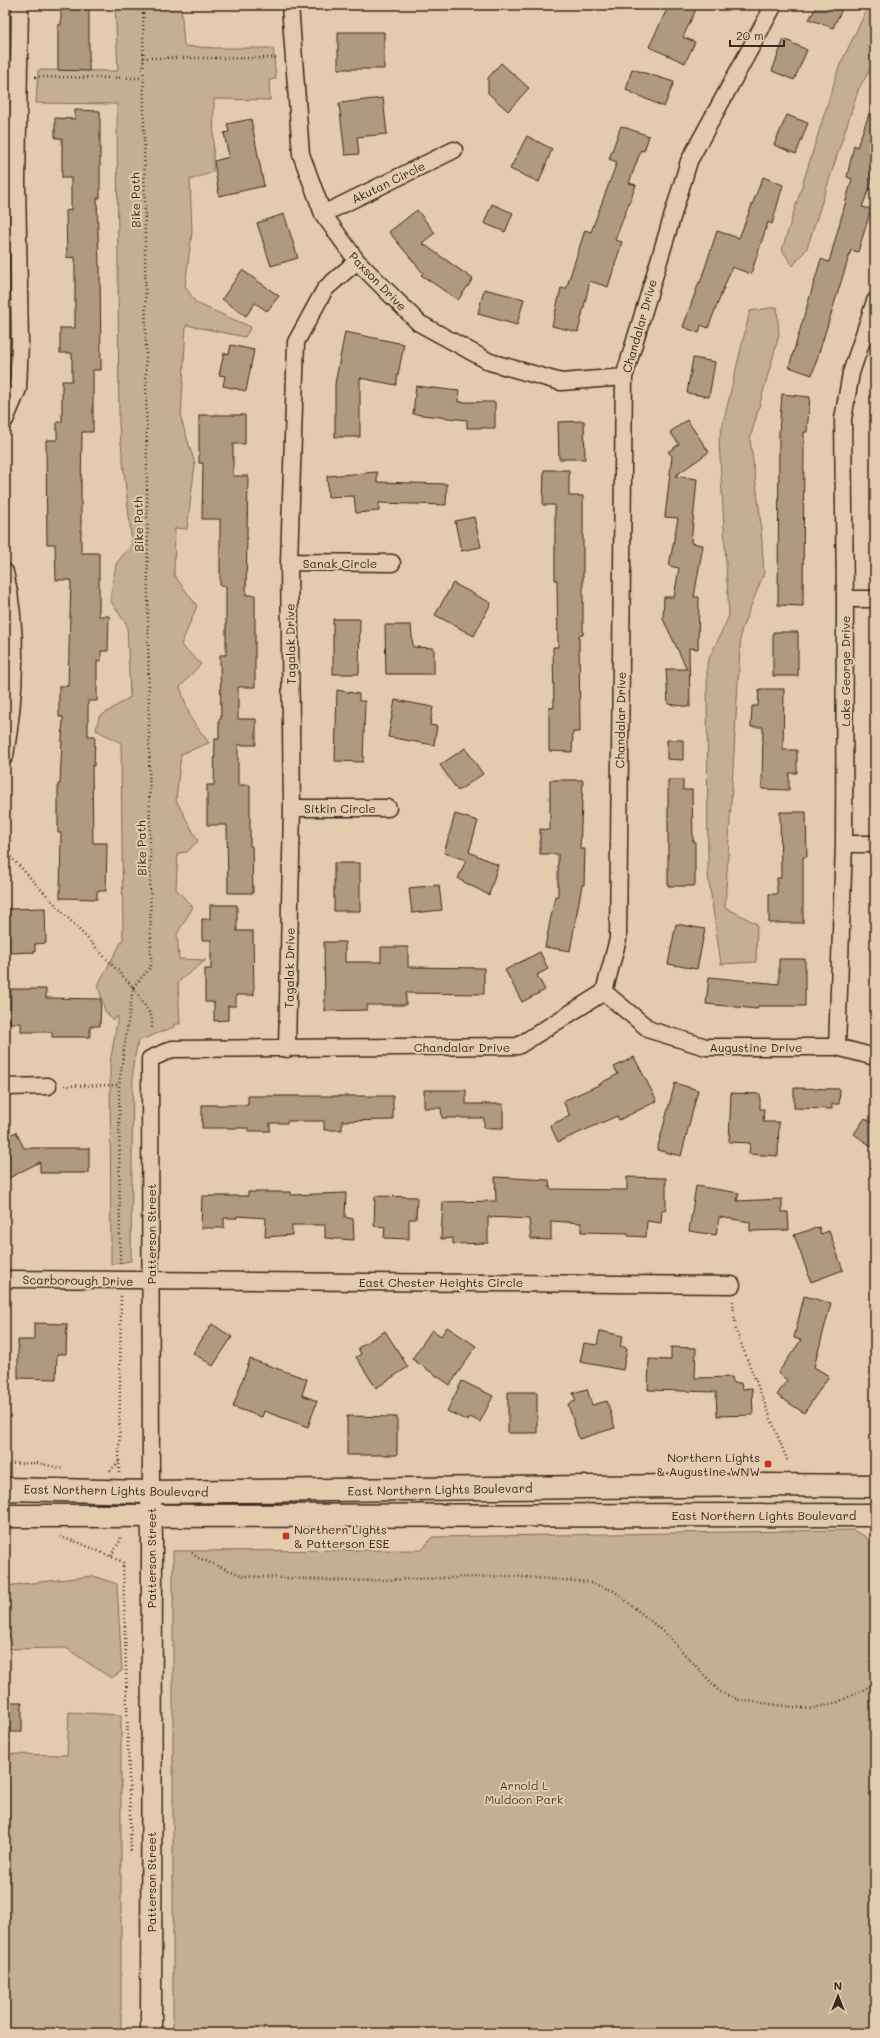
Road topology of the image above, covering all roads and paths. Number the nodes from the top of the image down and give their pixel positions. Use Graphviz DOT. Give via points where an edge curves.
graph roads {
  1 [pos="20,5"];
  2 [pos="143,5"];
  3 [pos="290,5"];
  4 [pos="774,5"];
  5 [pos="143,58"];
  6 [pos="294,58"];
  7 [pos="19,77"];
  8 [pos="143,78"];
  9 [pos="454,150"];
  10 [pos="323,214"];
  11 [pos="357,261"];
  12 [pos="875,301"];
  13 [pos="624,377"];
  14 [pos="5,420"];
  15 [pos="289,562"];
  16 [pos="392,563"];
  17 [pos="5,572"];
  18 [pos="845,599"];
  19 [pos="875,599"];
  20 [pos="5,756"];
  21 [pos="292,808"];
  22 [pos="388,808"];
  23 [pos="844,844"];
  24 [pos="875,844"];
  25 [pos="5,851"];
  26 [pos="133,987"];
  27 [pos="604,992"];
  28 [pos="152,1030"];
  29 [pos="837,1047"];
  30 [pos="287,1049"];
  31 [pos="875,1058"];
  32 [pos="150,1059"];
  33 [pos="118,1085"];
  34 [pos="48,1086"];
  35 [pos="5,1087"];
  36 [pos="5,1279"];
  37 [pos="121,1280"];
  38 [pos="151,1281"];
  39 [pos="732,1284"];
  40 [pos="788,1462"];
  41 [pos="5,1464"];
  42 [pos="68,1470"];
  43 [pos="105,1472"];
  44 [pos="875,1486"];
  45 [pos="5,1489"];
  46 [pos="151,1492"];
  47 [pos="875,1515"];
  48 [pos="5,1516"];
  49 [pos="152,1516"];
  50 [pos="58,1536"];
  51 [pos="120,1541"];
  52 [pos="192,1553"];
  53 [pos="111,1556"];
  54 [pos="875,1684"];
  55 [pos="131,1858"];
  56 [pos="151,2033"];
  1 -- 7 [label="street"];
  2 -- 5 [label="path, Bike Path"];
  3 -- 6 [label="street, Paxson Drive"];
  4 -- 13 [label="street, Chandalar Drive" via="689,161"];
  5 -- 6 [label="path"];
  5 -- 8 [label="path, Bike Path"];
  6 -- 10 [label="street, Paxson Drive" via="300,154"];
  7 -- 8 [label="path"];
  7 -- 14 [label="street" via="17,183 20,350 18,389"];
  8 -- 26 [label="path, Bike Path" via="151,967"];
  9 -- 10 [label="street, Akutan Circle"];
  10 -- 11 [label="street, Paxson Drive"];
  11 -- 13 [label="street, Paxson Drive" via="419,323 490,362 561,382"];
  11 -- 15 [label="street, Tagalak Drive" via="325,289 296,342"];
  12 -- 18 [label="street, Lake George Drive" via="851,373 843,419"];
  13 -- 27 [label="street, Chandalar Drive" via="618,938"];
  15 -- 16 [label="street, Sanak Circle"];
  15 -- 21 [label="street, Tagalak Drive"];
  17 -- 20 [label="street" via="11,598 15,663 12,711"];
  18 -- 19 [label="street"];
  18 -- 23 [label="street, Lake George Drive"];
  21 -- 22 [label="street, Sitkin Circle"];
  21 -- 30 [label="street, Tagalak Drive"];
  23 -- 24 [label="street"];
  23 -- 29 [label="street, Lake George Drive"];
  25 -- 26 [label="path"];
  26 -- 28 [label="path" via="152,1017"];
  26 -- 33 [label="path"];
  27 -- 29 [label="street, Augustine Drive" via="650,1030 706,1047"];
  27 -- 30 [label="street, Chandalar Drive" via="518,1046"];
  29 -- 31 [label="street, Augustine Drive"];
  30 -- 32 [label="street, Chandalar Drive" via="172,1049"];
  32 -- 38 [label="street, Patterson Street"];
  33 -- 34 [label="path"];
  33 -- 37 [label="path"];
  34 -- 35 [label="street"];
  36 -- 37 [label="street, Scarborough Drive"];
  37 -- 38 [label="street, Scarborough Drive"];
  37 -- 43 [label="path" via="119,1461 111,1470"];
  38 -- 39 [label="street, East Chester Heights Circle"];
  38 -- 46 [label="street, Patterson Street"];
  39 -- 40 [label="path" via="736,1331"];
  41 -- 42 [label="path" via="38,1463"];
  44 -- 46 [label="main road, East Northern Lights Boulevard"];
  45 -- 46 [label="main road, East Northern Lights Boulevard"];
  46 -- 49 [label="street, Patterson Street"];
  47 -- 49 [label="main road, East Northern Lights Boulevard"];
  48 -- 49 [label="main road, East Northern Lights Boulevard"];
  49 -- 56 [label="street, Patterson Street"];
  50 -- 53 [label="path"];
  51 -- 53 [label="path"];
  52 -- 54 [label="path" via="198,1558 244,1576 348,1582 511,1576 588,1582 614,1591 664,1632 720,1692 739,1700 809,1709 838,1702"];
  53 -- 55 [label="path" via="124,1562"];
}
